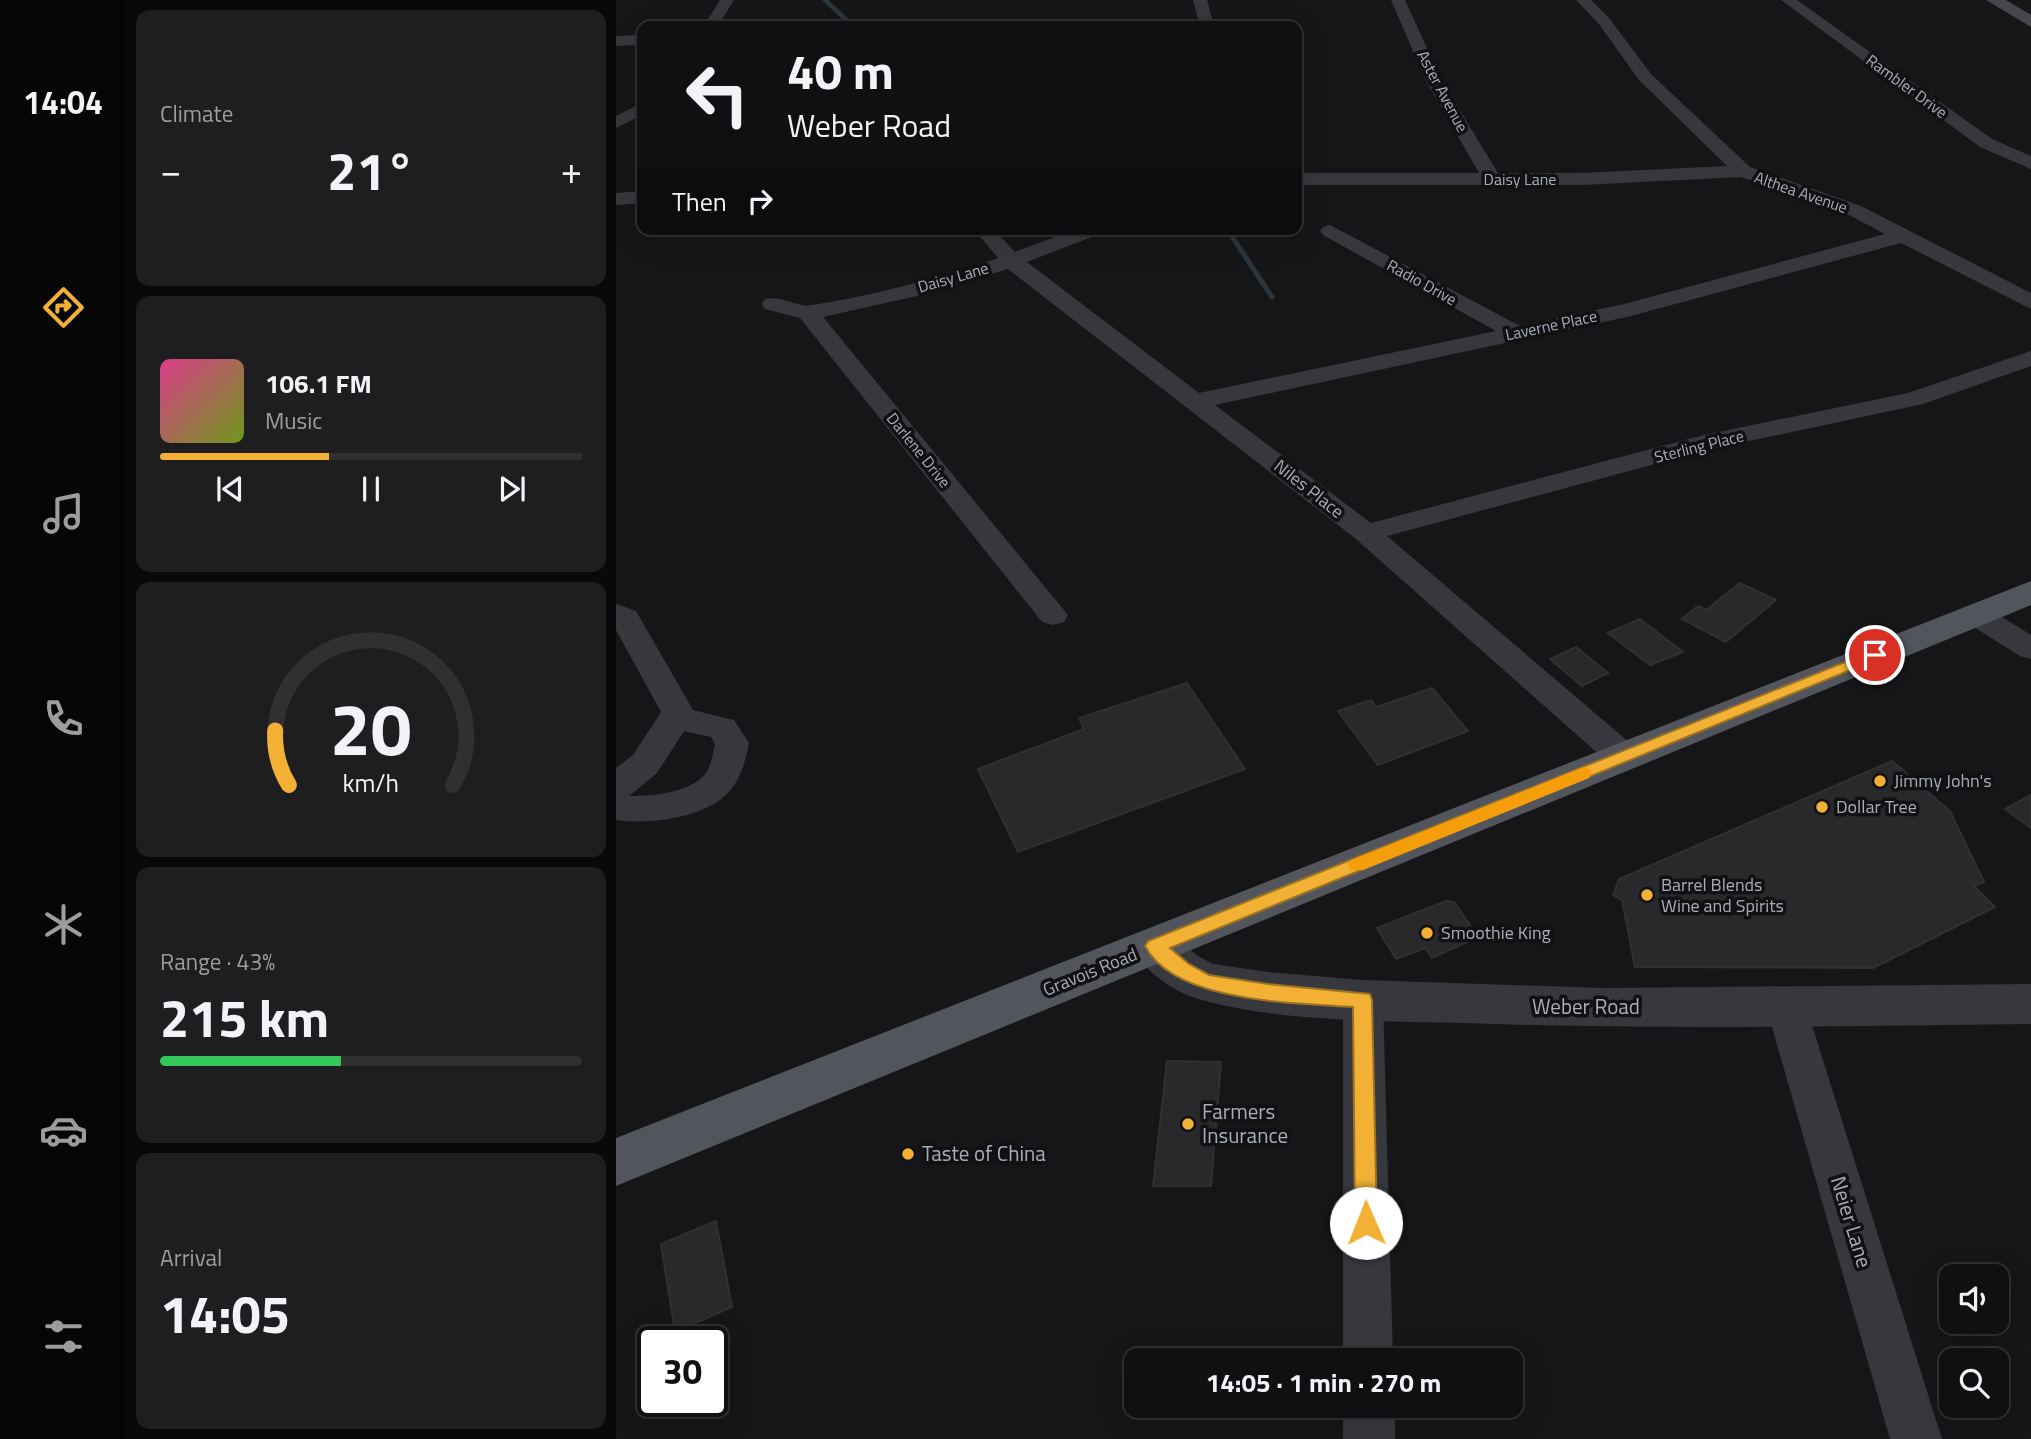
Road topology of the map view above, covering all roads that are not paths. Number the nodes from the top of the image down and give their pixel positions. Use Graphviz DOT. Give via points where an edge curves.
graph roads {
  1 [pos="727,0"];
  2 [pos="1200,0"];
  3 [pos="1398,0"];
  4 [pos="1583,0"];
  5 [pos="1788,0"];
  6 [pos="1994,0"];
  7 [pos="714,21"];
  8 [pos="1206,21"];
  9 [pos="2031,22"];
  10 [pos="637,40"];
  11 [pos="616,41"];
  12 [pos="637,109"];
  13 [pos="616,111"];
  14 [pos="637,111"];
  15 [pos="616,122"];
  16 [pos="2031,163"];
  17 [pos="1743,172"];
  18 [pos="1302,178"];
  19 [pos="1492,179"];
  20 [pos="637,197"];
  21 [pos="616,199"];
  22 [pos="1329,231"];
  23 [pos="991,235"];
  24 [pos="1079,235"];
  25 [pos="1902,236"];
  26 [pos="1012,261"];
  27 [pos="2031,302"];
  28 [pos="773,304"];
  29 [pos="808,313"];
  30 [pos="1515,332"];
  31 [pos="2031,358"];
  32 [pos="1196,401"];
  33 [pos="1366,533"];
  34 [pos="2031,592"];
  35 [pos="616,614"];
  36 [pos="1975,614"];
  37 [pos="1053,615"];
  38 [pos="2031,649"];
  39 [pos="675,717"];
  40 [pos="1624,757"];
  41 [pos="616,787"];
  42 [pos="616,807"];
  43 [pos="1154,946"];
  44 [pos="1363,1000"];
  45 [pos="2031,1004"];
  46 [pos="1786,1006"];
  47 [pos="616,1162"];
  48 [pos="1368,1348"];
  49 [pos="1369,1418"];
  50 [pos="1369,1439"];
  51 [pos="1916,1439"];
  1 -- 7 [label="street"];
  2 -- 8 [label="street"];
  3 -- 19 [label="street, Aster Avenue" via="1434,81"];
  4 -- 17 [label="street, Althea Avenue" via="1604,20 1645,77"];
  5 -- 16 [label="street, Rambler Drive" via="1986,143"];
  6 -- 9 [label="main road"];
  10 -- 11 [label="street"];
  12 -- 13 [label="street"];
  14 -- 15 [label="street"];
  17 -- 19 [label="street, Daisy Lane"];
  17 -- 25 [label="street, Althea Avenue" via="1854,210"];
  18 -- 19 [label="street, Daisy Lane"];
  20 -- 21 [label="street"];
  22 -- 30 [label="street, Radio Drive"];
  23 -- 26 [label="street, Niles Place"];
  24 -- 26 [label="street, Daisy Lane"];
  25 -- 27 [label="street, Althea Avenue"];
  25 -- 30 [label="street, Laverne Place" via="1676,298"];
  26 -- 29 [label="street, Daisy Lane"];
  26 -- 32 [label="street, Niles Place"];
  28 -- 29 [label="street"];
  29 -- 37 [label="street, Darlene Drive"];
  30 -- 32 [label="street, Laverne Place"];
  31 -- 33 [label="street, Sterling Place" via="1914,399 1704,443"];
  32 -- 33 [label="street, Niles Place"];
  33 -- 40 [label="street, Niles Place"];
  34 -- 36 [label="main road, Gravois Road"];
  35 -- 39 [label="street" via="625,618 678,713"];
  36 -- 38 [label="street"];
  36 -- 40 [label="main road, Gravois Road"];
  39 -- 41 [label="street" via="645,764"];
  39 -- 42 [label="street" via="722,728 732,743 718,783 682,803 631,810"];
  40 -- 43 [label="main road, Gravois Road"];
  43 -- 44 [label="street, Weber Road" via="1182,970 1206,982"];
  43 -- 47 [label="main road, Gravois Road"];
  44 -- 46 [label="street, Weber Road" via="1577,1007"];
  44 -- 48 [label="street"];
  45 -- 46 [label="street, Weber Road"];
  46 -- 51 [label="street, Neier Lane"];
  49 -- 50 [label="street"];
}
